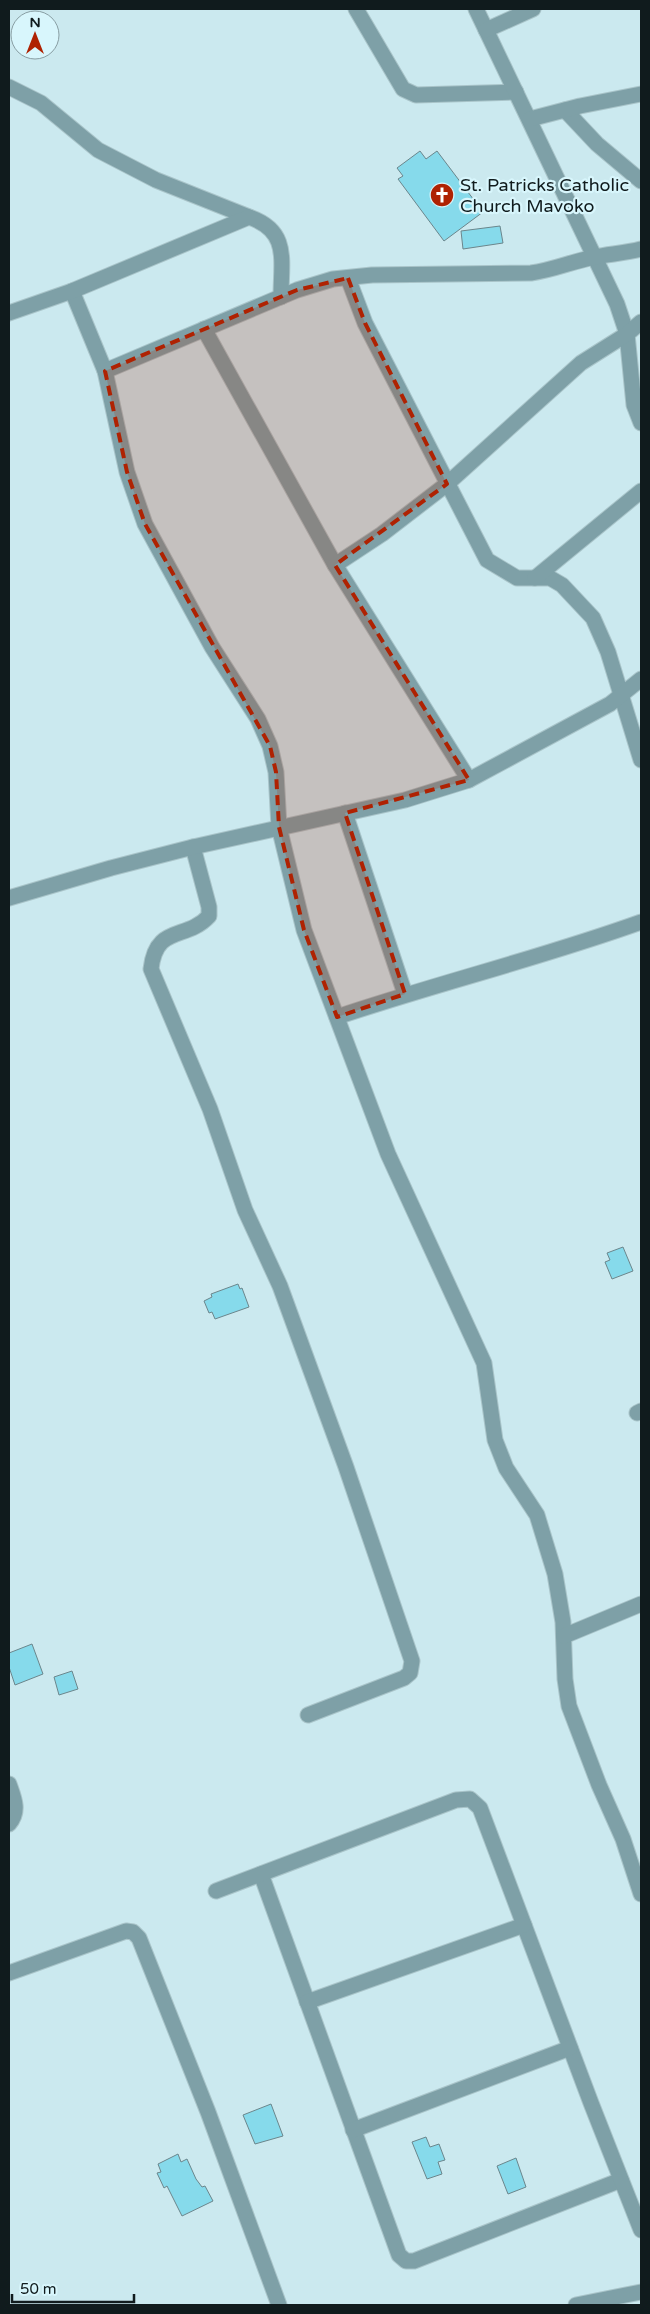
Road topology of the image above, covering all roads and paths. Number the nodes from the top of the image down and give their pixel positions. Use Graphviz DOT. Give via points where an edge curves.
graph roads {
  1 [pos="356,9"];
  2 [pos="476,9"];
  3 [pos="533,9"];
  4 [pos="486,30"];
  5 [pos="9,87"];
  6 [pos="516,92"];
  7 [pos="641,94"];
  8 [pos="565,110"];
  9 [pos="530,119"];
  10 [pos="641,180"];
  11 [pos="249,217"];
  12 [pos="641,249"];
  13 [pos="595,257"];
  14 [pos="348,278"];
  15 [pos="72,291"];
  16 [pos="281,296"];
  17 [pos="9,313"];
  18 [pos="641,322"];
  19 [pos="204,329"];
  20 [pos="627,334"];
  21 [pos="105,371"];
  22 [pos="641,423"];
  23 [pos="447,484"];
  24 [pos="641,491"];
  25 [pos="335,565"];
  26 [pos="535,578"];
  27 [pos="641,679"];
  28 [pos="621,696"];
  29 [pos="641,760"];
  30 [pos="469,780"];
  31 [pos="346,814"];
  32 [pos="279,827"];
  33 [pos="193,846"];
  34 [pos="9,898"];
  35 [pos="641,922"];
  36 [pos="405,994"];
  37 [pos="337,1017"];
  38 [pos="641,1604"];
  39 [pos="564,1636"];
  40 [pos="308,1715"];
  41 [pos="9,1784"];
  42 [pos="9,1824"];
  43 [pos="260,1874"];
  44 [pos="216,1891"];
  45 [pos="641,1894"];
  46 [pos="524,1924"];
  47 [pos="9,1973"];
  48 [pos="307,2002"];
  49 [pos="570,2048"];
  50 [pos="353,2130"];
  51 [pos="621,2180"];
  52 [pos="641,2230"];
  53 [pos="641,2292"];
  54 [pos="279,2305"];
  55 [pos="576,2305"];
  1 -- 6 [label="street" via="408,93"];
  2 -- 4 [label="street"];
  3 -- 4 [label="street"];
  4 -- 6 [label="street"];
  5 -- 11 [label="street" via="41,104 98,150 156,180"];
  6 -- 9 [label="street"];
  7 -- 8 [label="street"];
  8 -- 9 [label="street"];
  8 -- 10 [label="street" via="597,144"];
  9 -- 13 [label="street"];
  11 -- 15 [label="street"];
  11 -- 16 [label="street" via="265,222 275,232 281,249"];
  12 -- 13 [label="street"];
  13 -- 14 [label="street" via="530,273"];
  13 -- 20 [label="street"];
  14 -- 16 [label="street"];
  14 -- 23 [label="street" via="364,323"];
  15 -- 17 [label="street"];
  15 -- 21 [label="street"];
  16 -- 19 [label="street"];
  18 -- 20 [label="street"];
  19 -- 21 [label="street"];
  19 -- 25 [label="street"];
  20 -- 22 [label="street" via="634,405"];
  20 -- 23 [label="street" via="581,363"];
  21 -- 32 [label="street" via="126,472 144,524 212,647 258,719 270,746 276,772"];
  23 -- 25 [label="street"];
  23 -- 26 [label="street" via="487,560 517,578"];
  24 -- 26 [label="street"];
  25 -- 30 [label="street"];
  26 -- 28 [label="street" via="550,578 562,585 593,618 608,652"];
  27 -- 28 [label="street"];
  28 -- 29 [label="street"];
  28 -- 30 [label="street"];
  30 -- 31 [label="street"];
  31 -- 32 [label="street"];
  31 -- 36 [label="street"];
  32 -- 33 [label="street"];
  32 -- 37 [label="street" via="304,930"];
  33 -- 34 [label="street"];
  33 -- 40 [label="street" via="209,916 202,923 158,944 151,969 210,1109 245,1210 280,1286 412,1661 410,1673 404,1678"];
  35 -- 36 [label="street"];
  36 -- 37 [label="street"];
  37 -- 39 [label="street" via="388,1154 484,1364 495,1440 506,1468 536,1515 547,1542"];
  38 -- 39 [label="street"];
  39 -- 45 [label="street" via="569,1706 623,1839"];
  41 -- 42 [label="street" via="16,1802 14,1817"];
  43 -- 44 [label="street"];
  43 -- 46 [label="street" via="456,1800 470,1799 480,1808"];
  43 -- 48 [label="street"];
  46 -- 48 [label="street"];
  46 -- 49 [label="street"];
  47 -- 54 [label="street" via="126,1931 139,1938"];
  48 -- 50 [label="street"];
  49 -- 50 [label="street"];
  49 -- 51 [label="street"];
  50 -- 51 [label="street" via="400,2255 406,2261 414,2261"];
  51 -- 52 [label="street"];
  53 -- 55 [label="street"];
}
